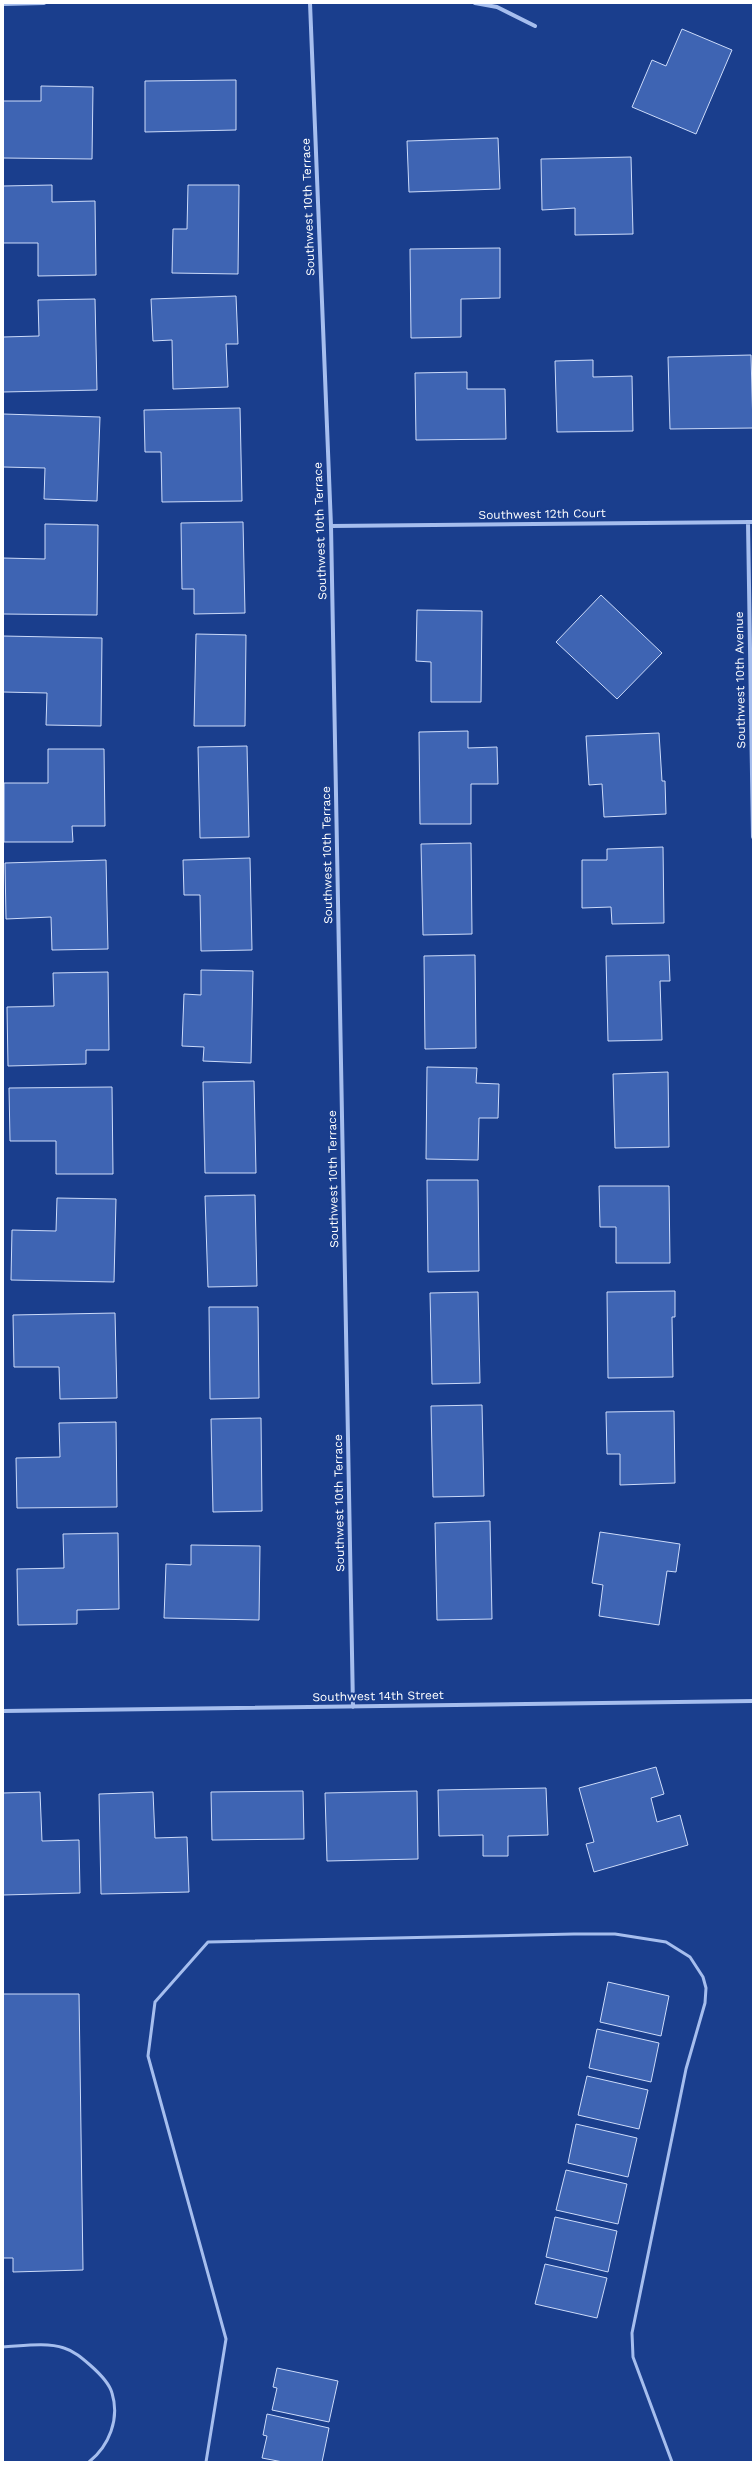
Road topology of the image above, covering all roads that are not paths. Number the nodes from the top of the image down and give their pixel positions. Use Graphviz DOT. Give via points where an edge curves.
graph roads {
  1 [pos="44,3"];
  2 [pos="310,3"];
  3 [pos="475,3"];
  4 [pos="3,4"];
  5 [pos="535,26"];
  6 [pos="748,522"];
  7 [pos="753,522"];
  8 [pos="330,526"];
  9 [pos="753,837"];
  10 [pos="753,1700"];
  11 [pos="353,1707"];
  12 [pos="3,1711"];
  13 [pos="3,2347"];
  14 [pos="89,2462"];
  15 [pos="206,2462"];
  16 [pos="672,2462"];
  1 -- 4 [label="street"];
  2 -- 8 [label="street, Southwest 10th Terrace"];
  3 -- 5 [label="street" via="497,7"];
  6 -- 7 [label="street, Southwest 12th Court"];
  6 -- 8 [label="street, Southwest 12th Court"];
  6 -- 9 [label="street, Southwest 10th Avenue"];
  8 -- 11 [label="street, Southwest 10th Terrace"];
  10 -- 11 [label="street, Southwest 14th Street"];
  11 -- 12 [label="street, Southwest 14th Street"];
  13 -- 14 [label="lane" via="66,2348 82,2357 102,2376 112,2394 114,2420 107,2444"];
  15 -- 16 [label="lane" via="226,2339 148,2056 154,2002 208,1942 615,1934 666,1942 680,1949 697,1967 706,1988 705,2003 686,2069 632,2333 633,2357"];
}
